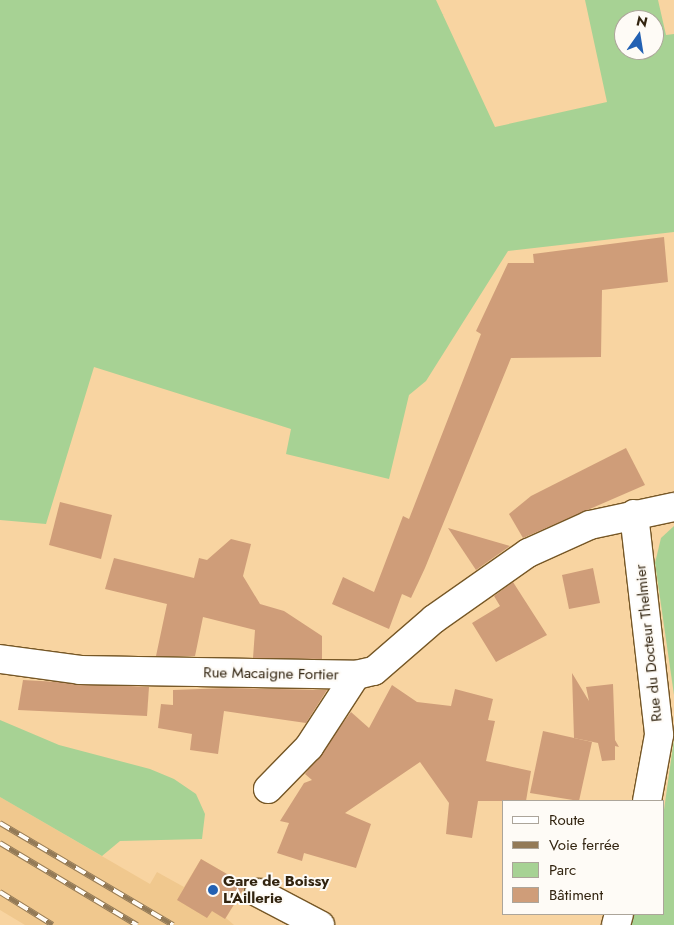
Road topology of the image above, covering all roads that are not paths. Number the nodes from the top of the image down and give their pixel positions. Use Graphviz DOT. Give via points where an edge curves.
graph roads {
  1 [pos="674,507"];
  2 [pos="634,514"];
  3 [pos="0,659"];
  4 [pos="356,675"];
  5 [pos="268,789"];
  6 [pos="647,800"];
  7 [pos="259,893"];
  8 [pos="320,925"];
  1 -- 2 [label="street, Rue Macaigne Fortier"];
  2 -- 4 [label="street, Rue Macaigne Fortier" via="590,525 528,553 434,619 374,671"];
  2 -- 6 [label="street, Rue du Docteur Thelmier" via="659,735"];
  3 -- 4 [label="street, Rue Macaigne Fortier" via="80,670"];
  4 -- 5 [label="street" via="310,746"];
  7 -- 8 [label="street"];
}
